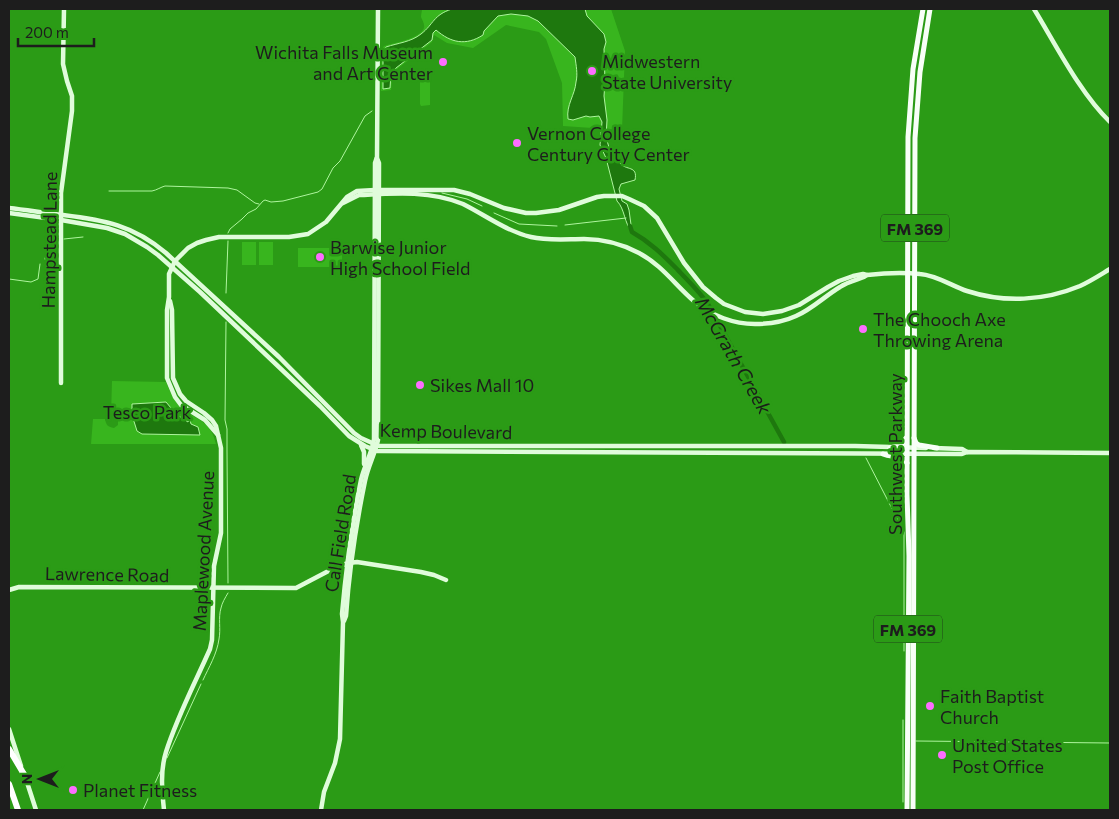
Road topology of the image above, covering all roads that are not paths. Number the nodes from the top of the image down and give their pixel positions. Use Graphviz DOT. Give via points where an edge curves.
graph roads {
  1 [pos="64,9"];
  2 [pos="378,9"];
  3 [pos="923,9"];
  4 [pos="930,9"];
  5 [pos="1034,9"];
  6 [pos="910,102"];
  7 [pos="917,102"];
  8 [pos="1110,122"];
  9 [pos="377,192"];
  10 [pos="9,208"];
  11 [pos="9,213"];
  12 [pos="61,217"];
  13 [pos="116,225"];
  14 [pos="115,230"];
  15 [pos="175,262"];
  16 [pos="172,267"];
  17 [pos="1110,269"];
  18 [pos="911,273"];
  19 [pos="181,275"];
  20 [pos="866,275"];
  21 [pos="169,282"];
  22 [pos="202,290"];
  23 [pos="376,334"];
  24 [pos="266,345"];
  25 [pos="262,350"];
  26 [pos="911,356"];
  27 [pos="61,383"];
  28 [pos="378,428"];
  29 [pos="908,436"];
  30 [pos="914,438"];
  31 [pos="361,444"];
  32 [pos="400,446"];
  33 [pos="638,446"];
  34 [pos="681,446"];
  35 [pos="374,447"];
  36 [pos="890,448"];
  37 [pos="937,448"];
  38 [pos="911,451"];
  39 [pos="967,452"];
  40 [pos="638,453"];
  41 [pos="681,453"];
  42 [pos="1110,453"];
  43 [pos="883,454"];
  44 [pos="908,468"];
  45 [pos="364,469"];
  46 [pos="358,508"];
  47 [pos="911,510"];
  48 [pos="349,563"];
  49 [pos="446,580"];
  50 [pos="213,588"];
  51 [pos="9,590"];
  52 [pos="9,729"];
  53 [pos="9,749"];
  54 [pos="25,776"];
  55 [pos="9,784"];
  56 [pos="18,810"];
  57 [pos="36,810"];
  58 [pos="164,810"];
  59 [pos="321,810"];
  60 [pos="907,810"];
  61 [pos="913,810"];
  1 -- 12 [label="main road, Hampstead Lane" via="64,67 72,96 72,111"];
  2 -- 9 [label="main road"];
  3 -- 6 [label="main road, Southwest Parkway / FM 369"];
  4 -- 7 [label="main road, Southwest Parkway / FM 369"];
  5 -- 8 [label="main road" via="1084,90"];
  6 -- 7 [label="main road"];
  6 -- 18 [label="main road, Southwest Parkway / FM 369"];
  7 -- 18 [label="main road, Southwest Parkway / FM 369"];
  9 -- 15 [label="main road, Maplewood Avenue" via="359,195 341,204 326,222 308,234 214,238 188,248"];
  9 -- 20 [label="main road, Maplewood Avenue" via="431,195 455,201 530,237 587,239 618,244 650,259 694,301 732,321 752,324 785,320"];
  9 -- 20 [label="main road, Maplewood Avenue" via="454,190 526,213 558,210 596,197 622,196 644,206 658,218 684,263 703,287 724,304 741,311 763,314 782,311 800,305 839,281"];
  9 -- 23 [label="main road"];
  10 -- 12 [label="main road, Kemp Boulevard"];
  11 -- 12 [label="main road, Kemp Boulevard"];
  12 -- 13 [label="main road, Kemp Boulevard" via="91,218"];
  12 -- 14 [label="main road, Kemp Boulevard"];
  12 -- 27 [label="main road, Hampstead Lane"];
  13 -- 14 [label="main road"];
  13 -- 15 [label="main road, Kemp Boulevard" via="152,242"];
  14 -- 16 [label="main road, Kemp Boulevard" via="147,247"];
  15 -- 16 [label="main road, Maplewood Avenue"];
  15 -- 22 [label="main road, Kemp Boulevard"];
  16 -- 19 [label="main road, Kemp Boulevard"];
  16 -- 21 [label="main road, Maplewood Avenue"];
  17 -- 18 [label="main road, Maplewood Avenue" via="1064,292 1027,299 983,295 931,276"];
  18 -- 20 [label="main road, Maplewood Avenue"];
  18 -- 26 [label="main road, Southwest Parkway / FM 369"];
  19 -- 21 [label="main road" via="175,275"];
  19 -- 22 [label="main road, Kemp Boulevard"];
  21 -- 50 [label="main road, Maplewood Avenue" via="167,378 181,405 205,420 218,435 221,448 221,533"];
  22 -- 24 [label="main road, Kemp Boulevard"];
  22 -- 25 [label="main road, Kemp Boulevard"];
  23 -- 28 [label="main road"];
  23 -- 35 [label="main road"];
  24 -- 25 [label="main road"];
  24 -- 35 [label="main road, Kemp Boulevard" via="354,434"];
  25 -- 31 [label="main road, Kemp Boulevard" via="345,433"];
  26 -- 29 [label="main road, Southwest Parkway / FM 369"];
  26 -- 30 [label="main road, Southwest Parkway / FM 369"];
  28 -- 32 [label="main road" via="381,441"];
  28 -- 35 [label="main road"];
  29 -- 36 [label="main road" via="902,445"];
  29 -- 38 [label="main road, Southwest Parkway / FM 369"];
  30 -- 37 [label="main road" via="919,445"];
  30 -- 38 [label="main road, Southwest Parkway / FM 369"];
  31 -- 35 [label="main road, Kemp Boulevard"];
  31 -- 45 [label="main road"];
  32 -- 33 [label="main road, Kemp Boulevard"];
  32 -- 35 [label="main road, Kemp Boulevard"];
  33 -- 34 [label="main road, Kemp Boulevard"];
  33 -- 40 [label="main road"];
  34 -- 36 [label="main road, Kemp Boulevard"];
  34 -- 41 [label="main road"];
  35 -- 40 [label="main road, Kemp Boulevard" via="384,452"];
  35 -- 45 [label="main road, Call Field Road"];
  35 -- 46 [label="main road, Call Field Road"];
  36 -- 38 [label="main road, Kemp Boulevard"];
  37 -- 38 [label="main road, Kemp Boulevard"];
  37 -- 39 [label="main road, Kemp Boulevard"];
  38 -- 39 [label="main road, Kemp Boulevard"];
  38 -- 43 [label="main road, Kemp Boulevard"];
  38 -- 44 [label="main road, Southwest Parkway / FM 369"];
  38 -- 47 [label="main road, Southwest Parkway / FM 369"];
  39 -- 42 [label="main road, Kemp Boulevard"];
  40 -- 41 [label="main road, Kemp Boulevard"];
  41 -- 43 [label="main road, Kemp Boulevard"];
  43 -- 44 [label="main road" via="903,458"];
  44 -- 47 [label="main road, Southwest Parkway / FM 369"];
  45 -- 46 [label="main road, Call Field Road"];
  46 -- 48 [label="main road, Call Field Road"];
  47 -- 60 [label="main road, Southwest Parkway / FM 369"];
  47 -- 61 [label="main road, Southwest Parkway / FM 369"];
  48 -- 49 [label="main road" via="421,572"];
  48 -- 50 [label="main road, Lawrence Road" via="296,588"];
  48 -- 59 [label="main road, Call Field Road" via="342,614 340,739"];
  50 -- 51 [label="main road, Lawrence Road" via="19,587"];
  50 -- 58 [label="main road, Maplewood Avenue" via="212,640 166,754 161,786"];
  52 -- 54 [label="main road"];
  53 -- 54 [label="highway"];
  54 -- 57 [label="main road"];
  55 -- 56 [label="highway"];
}
